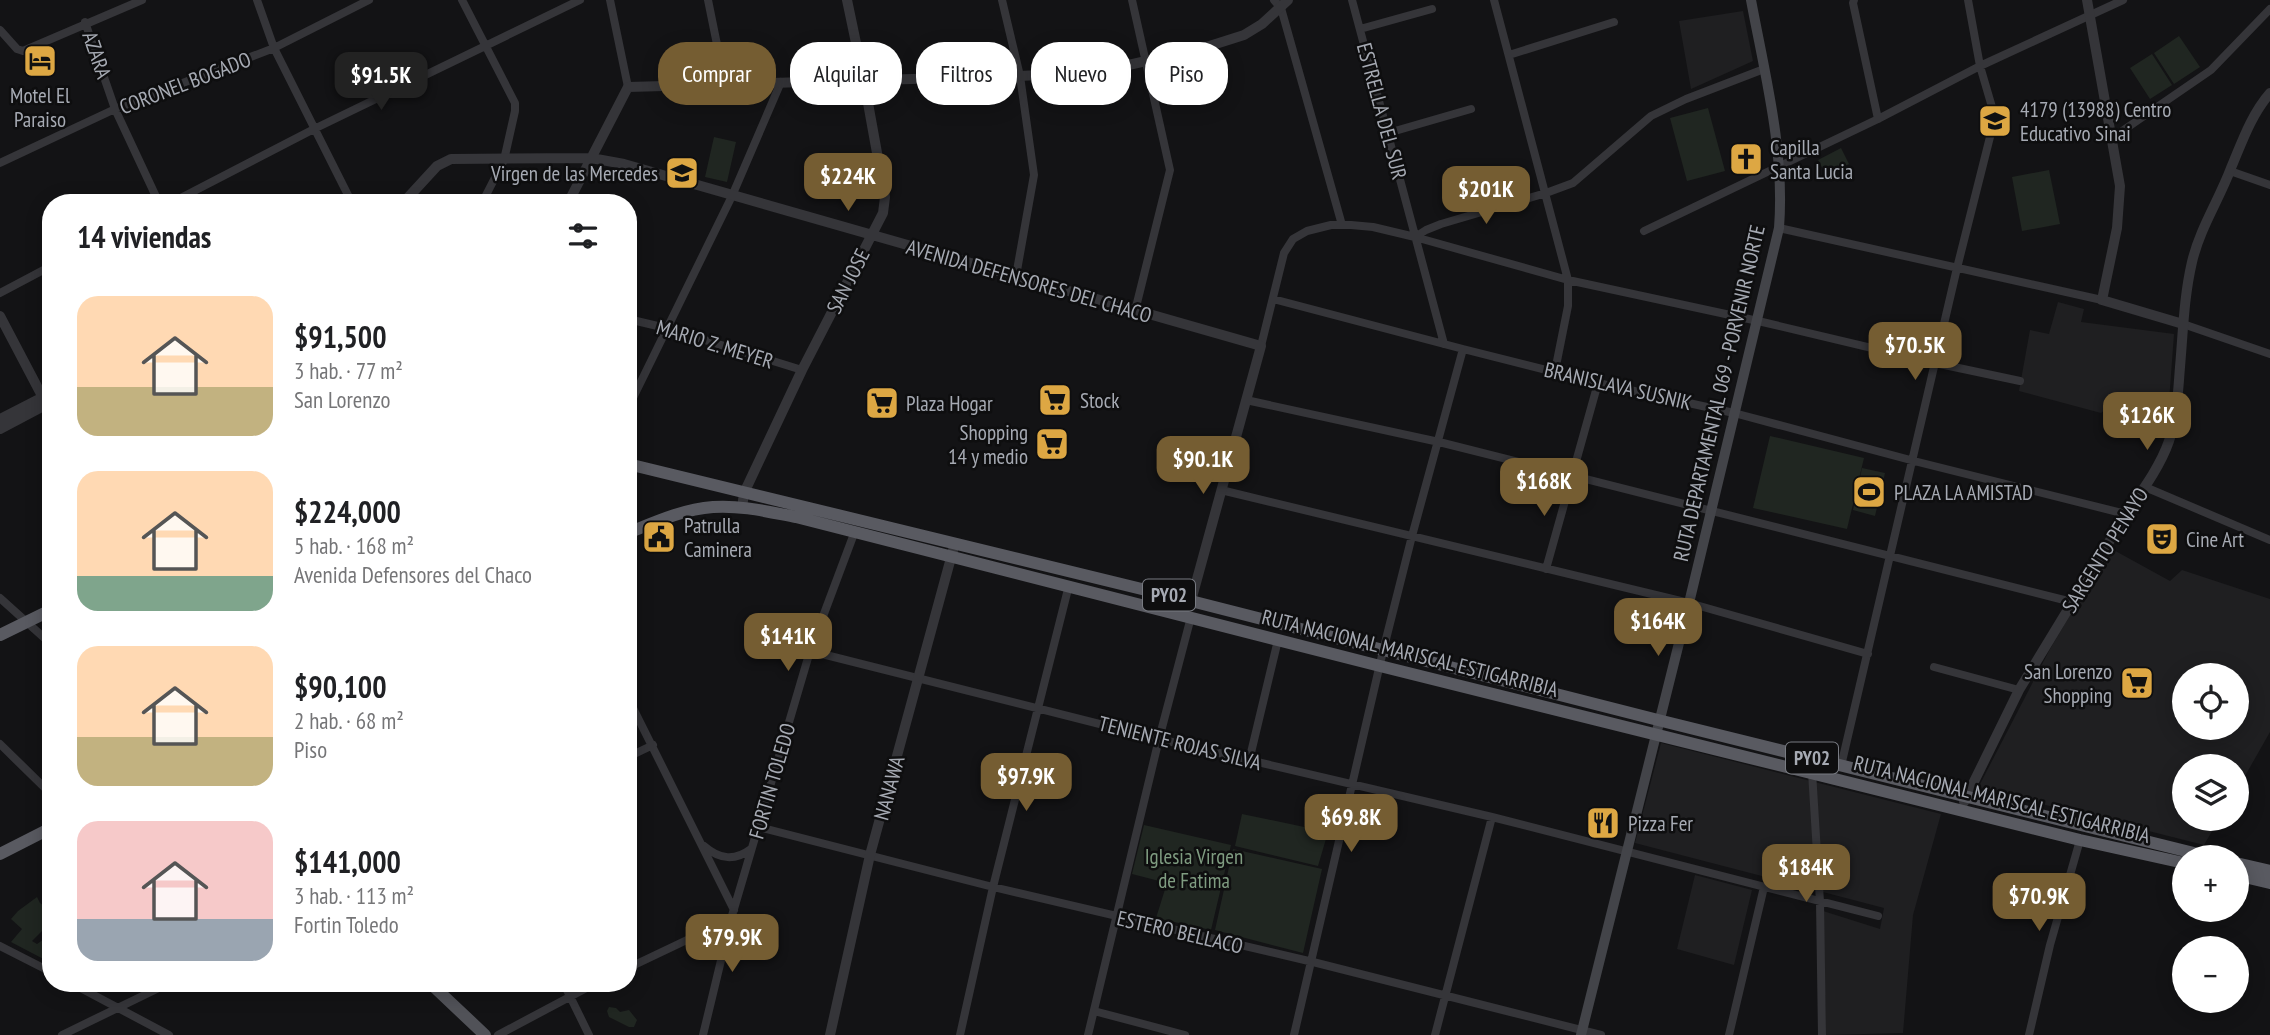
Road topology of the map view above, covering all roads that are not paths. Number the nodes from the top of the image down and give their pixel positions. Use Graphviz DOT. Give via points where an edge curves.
graph roads {
  1 [pos="142,0"];
  2 [pos="257,0"];
  3 [pos="369,0"];
  4 [pos="462,0"];
  5 [pos="580,0"];
  6 [pos="610,0"];
  7 [pos="708,0"];
  8 [pos="847,0"];
  9 [pos="1002,0"];
  10 [pos="1132,0"];
  11 [pos="1352,0"];
  12 [pos="1494,0"];
  13 [pos="1751,0"];
  14 [pos="1854,0"];
  15 [pos="1968,0"];
  16 [pos="2087,0"];
  17 [pos="2123,0"];
  18 [pos="1281,3"];
  19 [pos="1432,9"];
  20 [pos="2270,9"];
  21 [pos="2089,14"];
  22 [pos="85,22"];
  23 [pos="1614,22"];
  24 [pos="1360,29"];
  25 [pos="0,30"];
  26 [pos="716,42"];
  27 [pos="856,42"];
  28 [pos="1223,42"];
  29 [pos="485,46"];
  30 [pos="274,48"];
  31 [pos="1509,55"];
  32 [pos="1145,58"];
  33 [pos="1145,62"];
  34 [pos="1980,66"];
  35 [pos="1764,69"];
  36 [pos="1020,76"];
  37 [pos="902,80"];
  38 [pos="776,82"];
  39 [pos="781,82"];
  40 [pos="790,82"];
  41 [pos="658,86"];
  42 [pos="628,87"];
  43 [pos="2270,93"];
  44 [pos="868,105"];
  45 [pos="1156,105"];
  46 [pos="115,109"];
  47 [pos="1471,109"];
  48 [pos="1878,119"];
  49 [pos="314,128"];
  50 [pos="1388,133"];
  51 [pos="2112,138"];
  52 [pos="591,158"];
  53 [pos="504,160"];
  54 [pos="0,163"];
  55 [pos="1780,165"];
  56 [pos="2230,171"];
  57 [pos="2270,185"];
  58 [pos="1546,193"];
  59 [pos="155,194"];
  60 [pos="188,194"];
  61 [pos="347,194"];
  62 [pos="412,194"];
  63 [pos="487,194"];
  64 [pos="573,194"];
  65 [pos="732,196"];
  66 [pos="1342,225"];
  67 [pos="1779,228"];
  68 [pos="1644,231"];
  69 [pos="872,235"];
  70 [pos="1415,236"];
  71 [pos="1957,268"];
  72 [pos="42,271"];
  73 [pos="1016,276"];
  74 [pos="1568,280"];
  75 [pos="0,293"];
  76 [pos="1273,299"];
  77 [pos="2102,300"];
  78 [pos="1135,312"];
  79 [pos="0,316"];
  80 [pos="637,321"];
  81 [pos="1758,321"];
  82 [pos="2183,324"];
  83 [pos="666,328"];
  84 [pos="1444,344"];
  85 [pos="1261,346"];
  86 [pos="1463,349"];
  87 [pos="2270,354"];
  88 [pos="1935,363"];
  89 [pos="802,370"];
  90 [pos="1555,371"];
  91 [pos="2020,381"];
  92 [pos="1598,383"];
  93 [pos="637,389"];
  94 [pos="42,391"];
  95 [pos="1246,400"];
  96 [pos="42,404"];
  97 [pos="42,405"];
  98 [pos="1734,412"];
  99 [pos="0,419"];
  100 [pos="0,429"];
  101 [pos="1438,442"];
  102 [pos="1912,461"];
  103 [pos="637,466"];
  104 [pos="1571,475"];
  105 [pos="702,483"];
  106 [pos="2145,486"];
  107 [pos="1221,489"];
  108 [pos="744,493"];
  109 [pos="705,508"];
  110 [pos="742,508"];
  111 [pos="1711,511"];
  112 [pos="2126,514"];
  113 [pos="637,530"];
  114 [pos="855,531"];
  115 [pos="1412,536"];
  116 [pos="2270,540"];
  117 [pos="953,549"];
  118 [pos="1891,556"];
  119 [pos="1546,569"];
  120 [pos="1069,585"];
  121 [pos="0,598"];
  122 [pos="1191,601"];
  123 [pos="2072,602"];
  124 [pos="1689,603"];
  125 [pos="42,614"];
  126 [pos="1191,617"];
  127 [pos="27,621"];
  128 [pos="0,635"];
  129 [pos="42,635"];
  130 [pos="1278,640"];
  131 [pos="1383,650"];
  132 [pos="810,651"];
  133 [pos="1868,654"];
  134 [pos="1381,666"];
  135 [pos="1934,667"];
  136 [pos="919,677"];
  137 [pos="2019,690"];
  138 [pos="1037,708"];
  139 [pos="637,715"];
  140 [pos="1657,727"];
  141 [pos="1159,739"];
  142 [pos="0,744"];
  143 [pos="653,745"];
  144 [pos="637,753"];
  145 [pos="1249,761"];
  146 [pos="1841,766"];
  147 [pos="1812,772"];
  148 [pos="42,785"];
  149 [pos="1351,785"];
  150 [pos="1964,803"];
  151 [pos="1492,817"];
  152 [pos="759,827"];
  153 [pos="42,833"];
  154 [pos="2080,840"];
  155 [pos="701,843"];
  156 [pos="751,849"];
  157 [pos="2172,849"];
  158 [pos="1628,852"];
  159 [pos="0,854"];
  160 [pos="870,855"];
  161 [pos="2172,860"];
  162 [pos="2249,866"];
  163 [pos="2270,871"];
  164 [pos="2249,878"];
  165 [pos="2270,883"];
  166 [pos="993,887"];
  167 [pos="1764,887"];
  168 [pos="1820,902"];
  169 [pos="734,910"];
  170 [pos="1878,916"];
  171 [pos="1116,917"];
  172 [pos="731,919"];
  173 [pos="0,946"];
  174 [pos="1313,962"];
  175 [pos="637,964"];
  176 [pos="42,967"];
  177 [pos="88,992"];
  178 [pos="151,992"];
  179 [pos="439,992"];
  180 [pos="568,992"];
  181 [pos="577,992"];
  182 [pos="570,995"];
  183 [pos="1444,996"];
  184 [pos="119,1008"];
  185 [pos="1094,1011"];
  186 [pos="1582,1032"];
  187 [pos="62,1035"];
  188 [pos="169,1035"];
  189 [pos="485,1035"];
  190 [pos="498,1035"];
  191 [pos="589,1035"];
  192 [pos="703,1035"];
  193 [pos="830,1035"];
  194 [pos="960,1035"];
  195 [pos="1087,1035"];
  196 [pos="1185,1035"];
  197 [pos="1294,1035"];
  198 [pos="1435,1035"];
  199 [pos="1601,1035"];
  200 [pos="1729,1035"];
  201 [pos="1822,1035"];
  202 [pos="2029,1035"];
  1 -- 22 [label="street"];
  2 -- 30 [label="street"];
  3 -- 30 [label="street, CORONEL BOGADO"];
  4 -- 29 [label="street"];
  5 -- 29 [label="street"];
  6 -- 42 [label="street"];
  7 -- 26 [label="street"];
  8 -- 27 [label="street, SAN JOSE"];
  9 -- 36 [label="street"];
  10 -- 32 [label="street"];
  11 -- 24 [label="street, ESTRELLA DEL SUR"];
  12 -- 31 [label="street"];
  13 -- 35 [label="main road, RUTA DEPARTAMENTAL 069 - PORVENIR NORTE"];
  14 -- 48 [label="street"];
  15 -- 34 [label="street"];
  16 -- 21 [label="street"];
  17 -- 21 [label="street"];
  18 -- 28 [label="street" via="1244,35"];
  18 -- 66 [label="street"];
  19 -- 24 [label="street"];
  20 -- 51 [label="street" via="2211,70"];
  21 -- 34 [label="street"];
  21 -- 51 [label="street"];
  22 -- 25 [label="street" via="23,51"];
  22 -- 46 [label="street, AZARA"];
  23 -- 31 [label="street"];
  24 -- 50 [label="street, ESTRELLA DEL SUR"];
  29 -- 49 [label="street"];
  29 -- 53 [label="street" via="515,103"];
  30 -- 46 [label="street, CORONEL BOGADO"];
  30 -- 49 [label="street"];
  31 -- 58 [label="street"];
  33 -- 36 [label="street" via="1097,72"];
  34 -- 48 [label="street"];
  34 -- 71 [label="street" via="1992,107 1992,129"];
  35 -- 55 [label="main road, RUTA DEPARTAMENTAL 069 - PORVENIR NORTE"];
  35 -- 58 [label="street" via="1651,116 1573,183"];
  36 -- 37 [label="street"];
  36 -- 73 [label="street" via="1034,175"];
  38 -- 39 [label="street"];
  39 -- 40 [label="street"];
  39 -- 65 [label="street"];
  41 -- 42 [label="street"];
  42 -- 52 [label="street"];
  43 -- 56 [label="street, SARGENTO PENAYO" via="2246,130"];
  44 -- 69 [label="street, SAN JOSE" via="885,197"];
  45 -- 78 [label="street" via="1170,170"];
  46 -- 54 [label="street, CORONEL BOGADO"];
  46 -- 59 [label="street, AZARA"];
  47 -- 50 [label="street"];
  48 -- 55 [label="street"];
  49 -- 60 [label="street"];
  49 -- 61 [label="street"];
  50 -- 70 [label="street, ESTRELLA DEL SUR"];
  51 -- 77 [label="street" via="2120,186 2118,228"];
  52 -- 53 [label="street, AVENIDA DEFENSORES DEL CHACO"];
  52 -- 64 [label="street"];
  52 -- 65 [label="street, AVENIDA DEFENSORES DEL CHACO"];
  53 -- 62 [label="street, AVENIDA DEFENSORES DEL CHACO" via="443,161"];
  53 -- 63 [label="street"];
  55 -- 67 [label="main road, RUTA DEPARTAMENTAL 069 - PORVENIR NORTE"];
  55 -- 68 [label="street"];
  56 -- 57 [label="street"];
  56 -- 82 [label="street, SARGENTO PENAYO" via="2193,258"];
  58 -- 70 [label="street"];
  58 -- 74 [label="street"];
  65 -- 69 [label="street, AVENIDA DEFENSORES DEL CHACO"];
  65 -- 83 [label="street"];
  66 -- 70 [label="street"];
  66 -- 76 [label="street" via="1307,231 1293,239 1284,253"];
  67 -- 71 [label="street"];
  67 -- 81 [label="main road, RUTA DEPARTAMENTAL 069 - PORVENIR NORTE"];
  69 -- 73 [label="street, AVENIDA DEFENSORES DEL CHACO"];
  69 -- 89 [label="street, SAN JOSE"];
  70 -- 74 [label="street"];
  70 -- 84 [label="street, ESTRELLA DEL SUR"];
  71 -- 77 [label="street"];
  71 -- 88 [label="street"];
  72 -- 75 [label="street"];
  73 -- 78 [label="street, AVENIDA DEFENSORES DEL CHACO"];
  74 -- 81 [label="street"];
  74 -- 90 [label="street" via="1568,306"];
  76 -- 84 [label="street, BRANISLAVA SUSNIK"];
  76 -- 85 [label="street"];
  77 -- 82 [label="street"];
  78 -- 85 [label="street, AVENIDA DEFENSORES DEL CHACO"];
  79 -- 94 [label="street"];
  80 -- 83 [label="street, MARIO Z. MEYER"];
  81 -- 88 [label="street"];
  81 -- 98 [label="main road, RUTA DEPARTAMENTAL 069 - PORVENIR NORTE"];
  82 -- 87 [label="street"];
  82 -- 106 [label="street, SARGENTO PENAYO" via="2173,428"];
  83 -- 89 [label="street, MARIO Z. MEYER"];
  83 -- 93 [label="street"];
  84 -- 86 [label="street, BRANISLAVA SUSNIK"];
  85 -- 95 [label="street"];
  86 -- 90 [label="street, BRANISLAVA SUSNIK"];
  86 -- 101 [label="street"];
  88 -- 91 [label="street"];
  88 -- 102 [label="street"];
  89 -- 108 [label="street, SAN JOSE"];
  90 -- 92 [label="street, BRANISLAVA SUSNIK"];
  92 -- 98 [label="street, BRANISLAVA SUSNIK"];
  92 -- 104 [label="street"];
  95 -- 101 [label="street"];
  95 -- 107 [label="street"];
  96 -- 99 [label="street"];
  97 -- 100 [label="street"];
  98 -- 102 [label="street, BRANISLAVA SUSNIK"];
  98 -- 111 [label="main road, RUTA DEPARTAMENTAL 069 - PORVENIR NORTE"];
  101 -- 104 [label="street"];
  101 -- 115 [label="street"];
  102 -- 112 [label="street, BRANISLAVA SUSNIK"];
  102 -- 118 [label="street"];
  103 -- 105 [label="highway, PY02"];
  104 -- 111 [label="street"];
  104 -- 119 [label="street"];
  105 -- 108 [label="highway, PY02"];
  105 -- 109 [label="highway"];
  106 -- 112 [label="street, SARGENTO PENAYO"];
  106 -- 116 [label="street"];
  107 -- 115 [label="street"];
  107 -- 122 [label="street"];
  108 -- 110 [label="street, SAN JOSE"];
  108 -- 117 [label="highway, RUTA NACIONAL MARISCAL ESTIGARRIBIA / PY02"];
  109 -- 110 [label="highway, RUTA NACIONAL MARISCAL ESTIGARRIBIA / PY02"];
  109 -- 113 [label="highway, RUTA NACIONAL MARISCAL ESTIGARRIBIA"];
  110 -- 114 [label="highway, RUTA NACIONAL MARISCAL ESTIGARRIBIA / PY02"];
  111 -- 118 [label="street"];
  111 -- 124 [label="main road, RUTA DEPARTAMENTAL 069 - PORVENIR NORTE"];
  112 -- 123 [label="street, SARGENTO PENAYO"];
  114 -- 117 [label="highway, RUTA NACIONAL MARISCAL ESTIGARRIBIA / PY02"];
  114 -- 132 [label="street, FORTIN TOLEDO"];
  115 -- 119 [label="street"];
  115 -- 131 [label="street"];
  117 -- 120 [label="highway, RUTA NACIONAL MARISCAL ESTIGARRIBIA / PY02"];
  117 -- 122 [label="highway, RUTA NACIONAL MARISCAL ESTIGARRIBIA / PY02"];
  117 -- 136 [label="street, NANAWA"];
  118 -- 123 [label="street"];
  118 -- 133 [label="street"];
  119 -- 124 [label="street"];
  120 -- 126 [label="highway, RUTA NACIONAL MARISCAL ESTIGARRIBIA / PY02"];
  120 -- 138 [label="street"];
  121 -- 127 [label="street"];
  122 -- 131 [label="highway, RUTA NACIONAL MARISCAL ESTIGARRIBIA / PY02"];
  123 -- 137 [label="street, SARGENTO PENAYO"];
  124 -- 133 [label="street"];
  124 -- 140 [label="main road, RUTA DEPARTAMENTAL 069 - PORVENIR NORTE"];
  125 -- 127 [label="highway"];
  126 -- 130 [label="highway, RUTA NACIONAL MARISCAL ESTIGARRIBIA / PY02"];
  126 -- 141 [label="street"];
  127 -- 128 [label="highway"];
  127 -- 129 [label="street"];
  130 -- 134 [label="highway, RUTA NACIONAL MARISCAL ESTIGARRIBIA / PY02"];
  130 -- 145 [label="street"];
  131 -- 134 [label="street"];
  131 -- 140 [label="highway, RUTA NACIONAL MARISCAL ESTIGARRIBIA / PY02"];
  132 -- 136 [label="street, TENIENTE ROJAS SILVA"];
  132 -- 152 [label="street, FORTIN TOLEDO"];
  133 -- 146 [label="street"];
  134 -- 140 [label="highway, RUTA NACIONAL MARISCAL ESTIGARRIBIA / PY02"];
  134 -- 149 [label="street"];
  135 -- 137 [label="street"];
  136 -- 138 [label="street, TENIENTE ROJAS SILVA"];
  136 -- 160 [label="street, NANAWA"];
  137 -- 150 [label="street, SARGENTO PENAYO"];
  138 -- 141 [label="street, TENIENTE ROJAS SILVA"];
  138 -- 166 [label="street"];
  139 -- 143 [label="street"];
  140 -- 146 [label="highway, RUTA NACIONAL MARISCAL ESTIGARRIBIA / PY02"];
  140 -- 147 [label="highway, RUTA NACIONAL MARISCAL ESTIGARRIBIA / PY02"];
  140 -- 158 [label="main road, RUTA DEPARTAMENTAL 069 - PORVENIR NORTE"];
  141 -- 145 [label="street, TENIENTE ROJAS SILVA"];
  141 -- 171 [label="street"];
  142 -- 148 [label="street"];
  143 -- 144 [label="street"];
  143 -- 155 [label="street"];
  145 -- 149 [label="street, TENIENTE ROJAS SILVA"];
  146 -- 150 [label="highway, RUTA NACIONAL MARISCAL ESTIGARRIBIA / PY02"];
  147 -- 150 [label="highway, RUTA NACIONAL MARISCAL ESTIGARRIBIA / PY02"];
  147 -- 168 [label="street"];
  149 -- 151 [label="street, TENIENTE ROJAS SILVA"];
  149 -- 174 [label="street"];
  150 -- 154 [label="highway, RUTA NACIONAL MARISCAL ESTIGARRIBIA / PY02"];
  150 -- 157 [label="highway, RUTA NACIONAL MARISCAL ESTIGARRIBIA / PY02"];
  151 -- 158 [label="street, TENIENTE ROJAS SILVA"];
  151 -- 183 [label="street"];
  152 -- 156 [label="street, FORTIN TOLEDO"];
  152 -- 160 [label="street, ESTERO BELLACO"];
  153 -- 159 [label="highway"];
  154 -- 161 [label="highway, RUTA NACIONAL MARISCAL ESTIGARRIBIA / PY02"];
  154 -- 202 [label="street"];
  155 -- 156 [label="street" via="725,857"];
  155 -- 169 [label="street"];
  156 -- 169 [label="street, FORTIN TOLEDO"];
  158 -- 167 [label="street, TENIENTE ROJAS SILVA"];
  158 -- 186 [label="main road, RUTA DEPARTAMENTAL 069 - PORVENIR NORTE"];
  160 -- 166 [label="street, ESTERO BELLACO"];
  160 -- 193 [label="street, NANAWA"];
  162 -- 163 [label="highway"];
  164 -- 165 [label="highway"];
  166 -- 171 [label="street, ESTERO BELLACO"];
  166 -- 194 [label="street"];
  167 -- 168 [label="street, TENIENTE ROJAS SILVA"];
  167 -- 200 [label="street"];
  168 -- 170 [label="street, TENIENTE ROJAS SILVA"];
  168 -- 201 [label="street"];
  169 -- 172 [label="street, FORTIN TOLEDO"];
  171 -- 174 [label="street, ESTERO BELLACO"];
  171 -- 185 [label="street"];
  172 -- 175 [label="street"];
  172 -- 192 [label="street, FORTIN TOLEDO"];
  173 -- 176 [label="street"];
  174 -- 183 [label="street, ESTERO BELLACO"];
  174 -- 197 [label="street"];
  177 -- 184 [label="street"];
  178 -- 184 [label="street"];
  179 -- 189 [label="main road"];
  180 -- 182 [label="street"];
  181 -- 182 [label="street"];
  182 -- 190 [label="street"];
  182 -- 191 [label="street"];
  183 -- 186 [label="street, ESTERO BELLACO"];
  183 -- 198 [label="street"];
  184 -- 187 [label="street"];
  184 -- 188 [label="street"];
  185 -- 195 [label="street"];
  185 -- 196 [label="street"];
  186 -- 199 [label="street, ESTERO BELLACO"];
}
